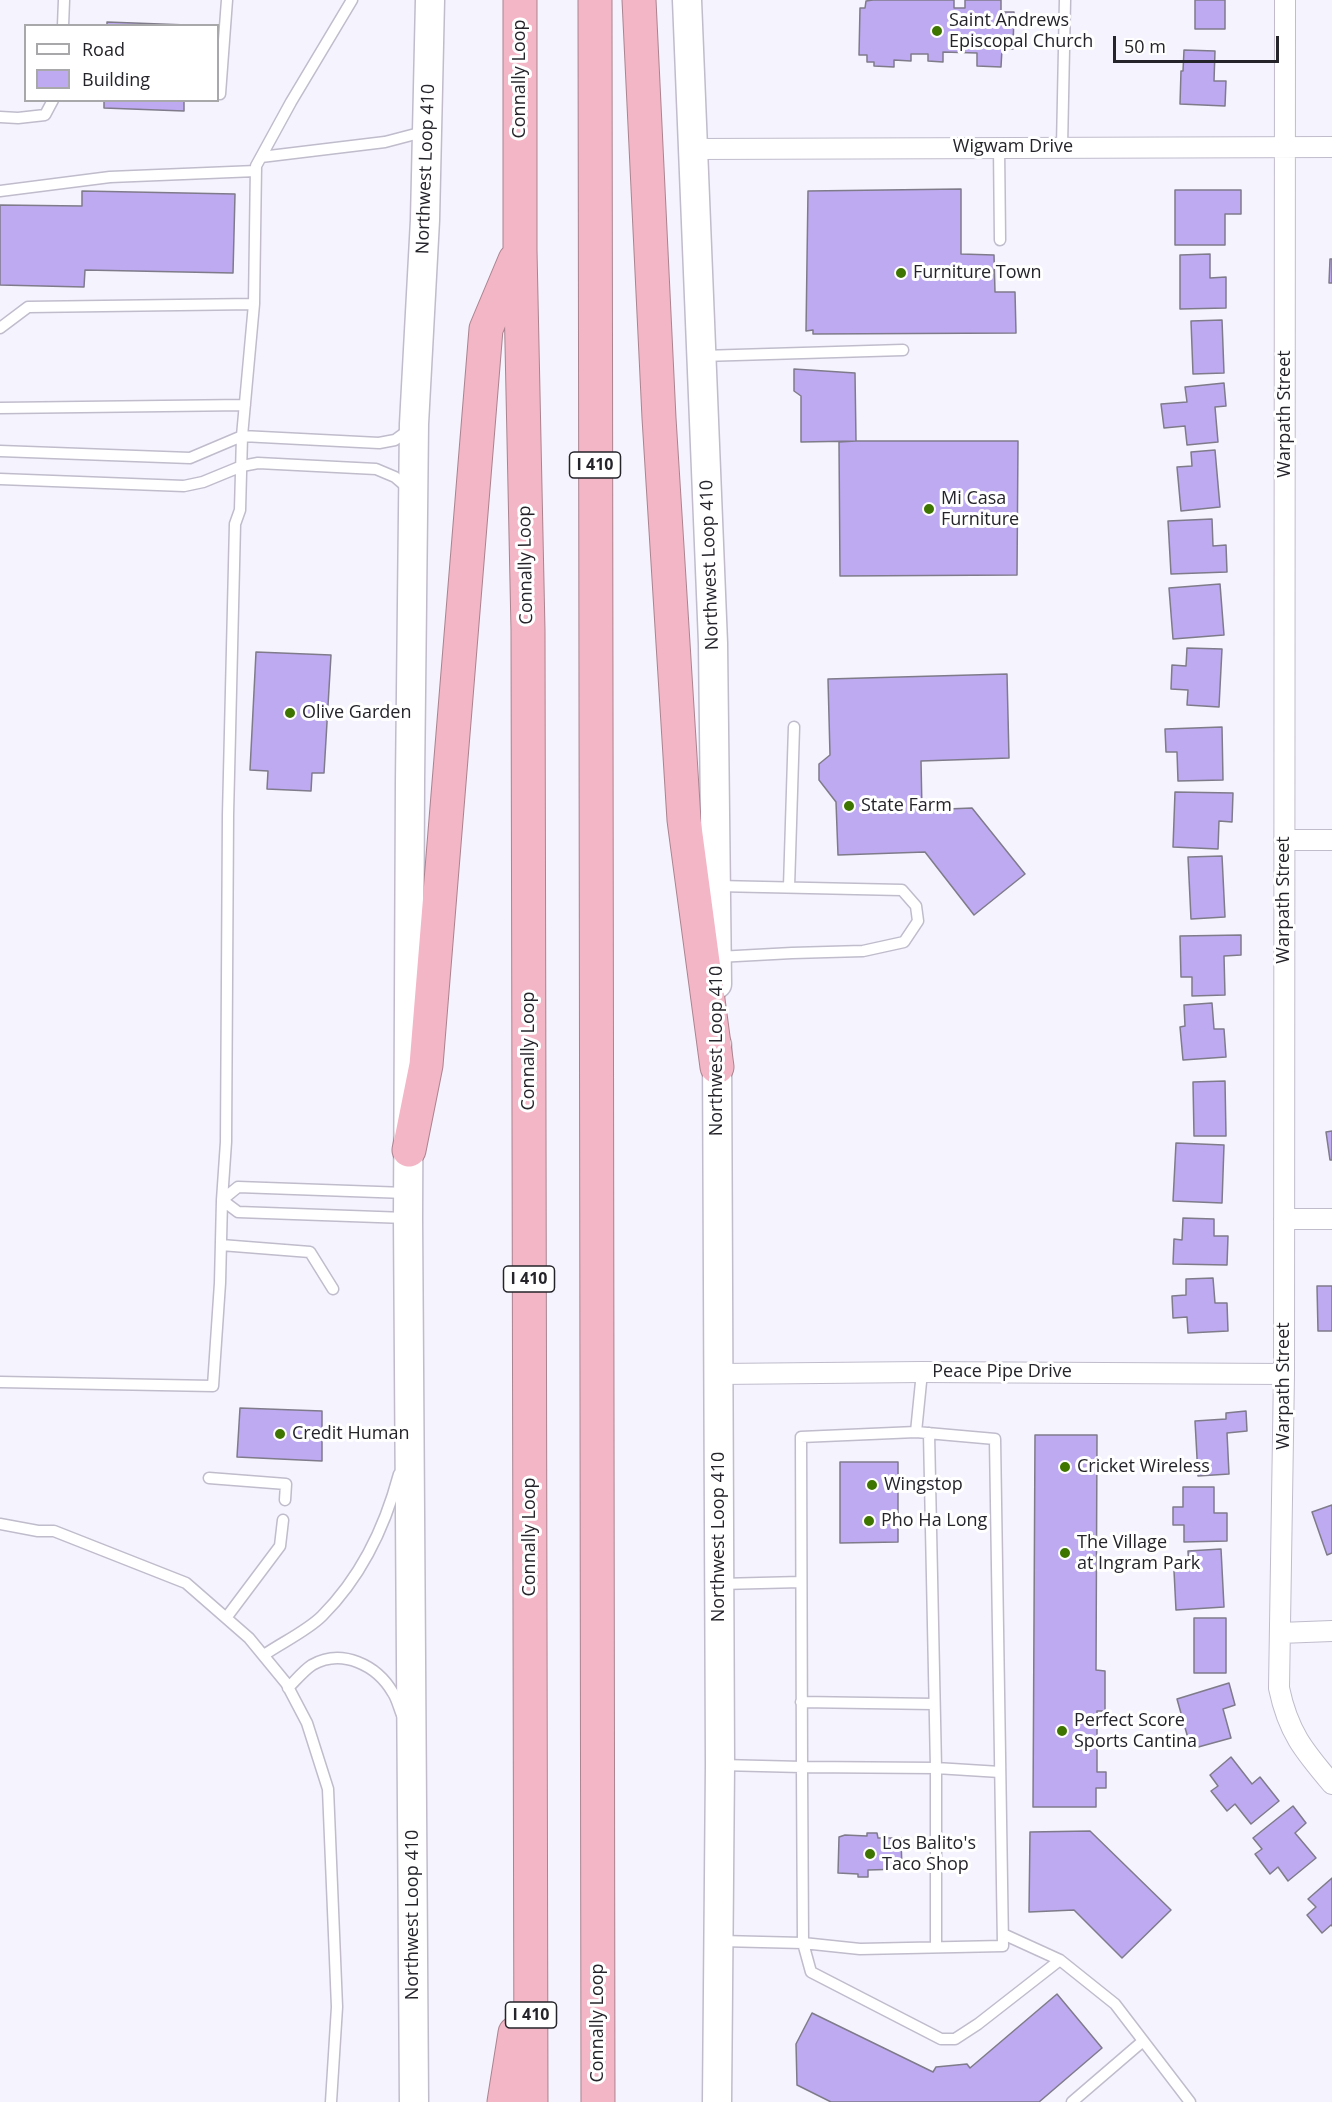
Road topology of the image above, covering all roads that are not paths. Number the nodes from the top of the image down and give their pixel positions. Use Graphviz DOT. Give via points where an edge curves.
graph roads {
  1 [pos="64,0"];
  2 [pos="227,0"];
  3 [pos="352,0"];
  4 [pos="430,0"];
  5 [pos="520,0"];
  6 [pos="595,0"];
  7 [pos="639,0"];
  8 [pos="687,0"];
  9 [pos="1065,0"];
  10 [pos="1285,0"];
  11 [pos="63,24"];
  12 [pos="220,94"];
  13 [pos="52,102"];
  14 [pos="0,117"];
  15 [pos="427,131"];
  16 [pos="999,147"];
  17 [pos="1062,147"];
  18 [pos="1286,147"];
  19 [pos="1332,147"];
  20 [pos="694,149"];
  21 [pos="261,157"];
  22 [pos="256,171"];
  23 [pos="0,191"];
  24 [pos="999,240"];
  25 [pos="520,250"];
  26 [pos="254,304"];
  27 [pos="0,328"];
  28 [pos="903,350"];
  29 [pos="702,356"];
  30 [pos="245,405"];
  31 [pos="0,408"];
  32 [pos="414,424"];
  33 [pos="242,436"];
  34 [pos="0,451"];
  35 [pos="242,466"];
  36 [pos="0,479"];
  37 [pos="414,495"];
  38 [pos="794,727"];
  39 [pos="1284,840"];
  40 [pos="1332,840"];
  41 [pos="717,886"];
  42 [pos="789,887"];
  43 [pos="718,957"];
  44 [pos="717,1067"];
  45 [pos="409,1150"];
  46 [pos="222,1200"];
  47 [pos="408,1205"];
  48 [pos="1284,1219"];
  49 [pos="1332,1219"];
  50 [pos="221,1245"];
  51 [pos="333,1289"];
  52 [pos="922,1372"];
  53 [pos="719,1374"];
  54 [pos="1284,1374"];
  55 [pos="0,1382"];
  56 [pos="409,1421"];
  57 [pos="916,1431"];
  58 [pos="929,1433"];
  59 [pos="209,1478"];
  60 [pos="285,1500"];
  61 [pos="283,1520"];
  62 [pos="0,1524"];
  63 [pos="801,1582"];
  64 [pos="719,1584"];
  65 [pos="226,1618"];
  66 [pos="1332,1631"];
  67 [pos="1280,1634"];
  68 [pos="264,1655"];
  69 [pos="288,1688"];
  70 [pos="801,1702"];
  71 [pos="934,1704"];
  72 [pos="412,1742"];
  73 [pos="720,1764"];
  74 [pos="802,1767"];
  75 [pos="936,1768"];
  76 [pos="1000,1772"];
  77 [pos="1332,1784"];
  78 [pos="531,1927"];
  79 [pos="1003,1934"];
  80 [pos="718,1941"];
  81 [pos="803,1943"];
  82 [pos="936,1947"];
  83 [pos="1060,1960"];
  84 [pos="1143,2041"];
  85 [pos="331,2102"];
  86 [pos="414,2102"];
  87 [pos="504,2102"];
  88 [pos="531,2102"];
  89 [pos="598,2102"];
  90 [pos="717,2102"];
  91 [pos="1071,2102"];
  92 [pos="1190,2102"];
  1 -- 11 [label="lane"];
  2 -- 12 [label="lane"];
  3 -- 21 [label="lane"];
  4 -- 15 [label="main road, Northwest Loop 410"];
  5 -- 25 [label="highway, Connally Loop / I 410"];
  6 -- 89 [label="highway, Connally Loop / I 410"];
  7 -- 44 [label="highway" via="684,820"];
  8 -- 20 [label="main road, Northwest Loop 410"];
  9 -- 17 [label="lane"];
  10 -- 18 [label="street, Warpath Street"];
  13 -- 14 [label="lane" via="45,116"];
  15 -- 21 [label="lane" via="385,142"];
  15 -- 32 [label="main road, Northwest Loop 410"];
  16 -- 17 [label="street, Wigwam Drive"];
  16 -- 20 [label="street, Wigwam Drive"];
  16 -- 24 [label="lane"];
  17 -- 18 [label="street, Wigwam Drive"];
  18 -- 19 [label="street, Wigwam Drive"];
  18 -- 39 [label="street, Warpath Street"];
  20 -- 29 [label="main road, Northwest Loop 410"];
  21 -- 22 [label="lane"];
  22 -- 23 [label="lane" via="111,177"];
  22 -- 26 [label="lane"];
  25 -- 45 [label="highway" via="486,328 426,1065"];
  25 -- 78 [label="highway, Connally Loop / I 410" via="528,630"];
  26 -- 27 [label="lane" via="28,307"];
  26 -- 30 [label="lane"];
  28 -- 29 [label="lane"];
  29 -- 41 [label="main road, Northwest Loop 410"];
  30 -- 31 [label="lane"];
  30 -- 33 [label="lane"];
  32 -- 33 [label="lane" via="395,440 379,442"];
  32 -- 37 [label="main road, Northwest Loop 410"];
  33 -- 34 [label="lane" via="190,458"];
  33 -- 35 [label="lane"];
  35 -- 36 [label="lane" via="184,486"];
  35 -- 37 [label="lane" via="258,463 376,470 395,477"];
  35 -- 46 [label="lane" via="234,553"];
  37 -- 45 [label="main road, Northwest Loop 410"];
  38 -- 42 [label="lane"];
  39 -- 40 [label="street"];
  39 -- 48 [label="street, Warpath Street"];
  41 -- 42 [label="lane"];
  41 -- 43 [label="main road, Northwest Loop 410"];
  42 -- 43 [label="lane" via="902,890 916,906 918,921 904,942 863,951"];
  43 -- 44 [label="main road, Northwest Loop 410"];
  44 -- 53 [label="main road, Northwest Loop 410"];
  45 -- 47 [label="main road, Northwest Loop 410"];
  46 -- 47 [label="lane" via="238,1212"];
  46 -- 47 [label="lane" via="238,1187"];
  46 -- 50 [label="lane"];
  47 -- 56 [label="main road, Northwest Loop 410"];
  48 -- 49 [label="street"];
  48 -- 54 [label="street, Warpath Street"];
  50 -- 51 [label="lane" via="310,1252"];
  50 -- 55 [label="lane" via="213,1386"];
  52 -- 53 [label="street, Peace Pipe Drive"];
  52 -- 54 [label="street, Peace Pipe Drive"];
  52 -- 57 [label="lane"];
  53 -- 64 [label="main road, Northwest Loop 410"];
  54 -- 67 [label="street, Warpath Street"];
  56 -- 68 [label="lane" via="395,1487 364,1562 320,1617"];
  56 -- 72 [label="main road, Northwest Loop 410"];
  57 -- 58 [label="lane"];
  57 -- 63 [label="lane" via="801,1437"];
  58 -- 71 [label="lane"];
  58 -- 76 [label="lane" via="995,1439"];
  59 -- 60 [label="lane" via="286,1484"];
  61 -- 65 [label="lane" via="280,1546"];
  62 -- 65 [label="lane" via="54,1531 186,1583"];
  63 -- 64 [label="lane"];
  63 -- 70 [label="lane"];
  64 -- 73 [label="main road, Northwest Loop 410"];
  65 -- 68 [label="lane"];
  66 -- 67 [label="street"];
  67 -- 77 [label="street, Warpath Street" via="1279,1688 1284,1708 1304,1751"];
  68 -- 69 [label="lane"];
  69 -- 72 [label="lane" via="311,1665 324,1659 360,1662 371,1668 395,1696"];
  69 -- 85 [label="lane" via="307,1723 328,1789 337,2007"];
  70 -- 71 [label="lane"];
  70 -- 74 [label="lane"];
  71 -- 75 [label="lane"];
  72 -- 86 [label="main road, Northwest Loop 410"];
  73 -- 74 [label="lane"];
  73 -- 80 [label="main road, Northwest Loop 410"];
  74 -- 75 [label="lane"];
  74 -- 81 [label="lane"];
  75 -- 76 [label="lane"];
  75 -- 82 [label="lane"];
  76 -- 79 [label="lane"];
  78 -- 87 [label="highway"];
  78 -- 88 [label="highway, Connally Loop / I 410"];
  79 -- 82 [label="lane" via="1003,1946"];
  79 -- 83 [label="lane"];
  80 -- 81 [label="lane"];
  80 -- 90 [label="main road, Northwest Loop 410"];
  81 -- 82 [label="lane" via="860,1949"];
  81 -- 83 [label="lane" via="811,1972 941,2039 955,2039"];
  83 -- 84 [label="lane" via="1115,2004"];
  84 -- 91 [label="lane"];
  84 -- 92 [label="lane"];
}
